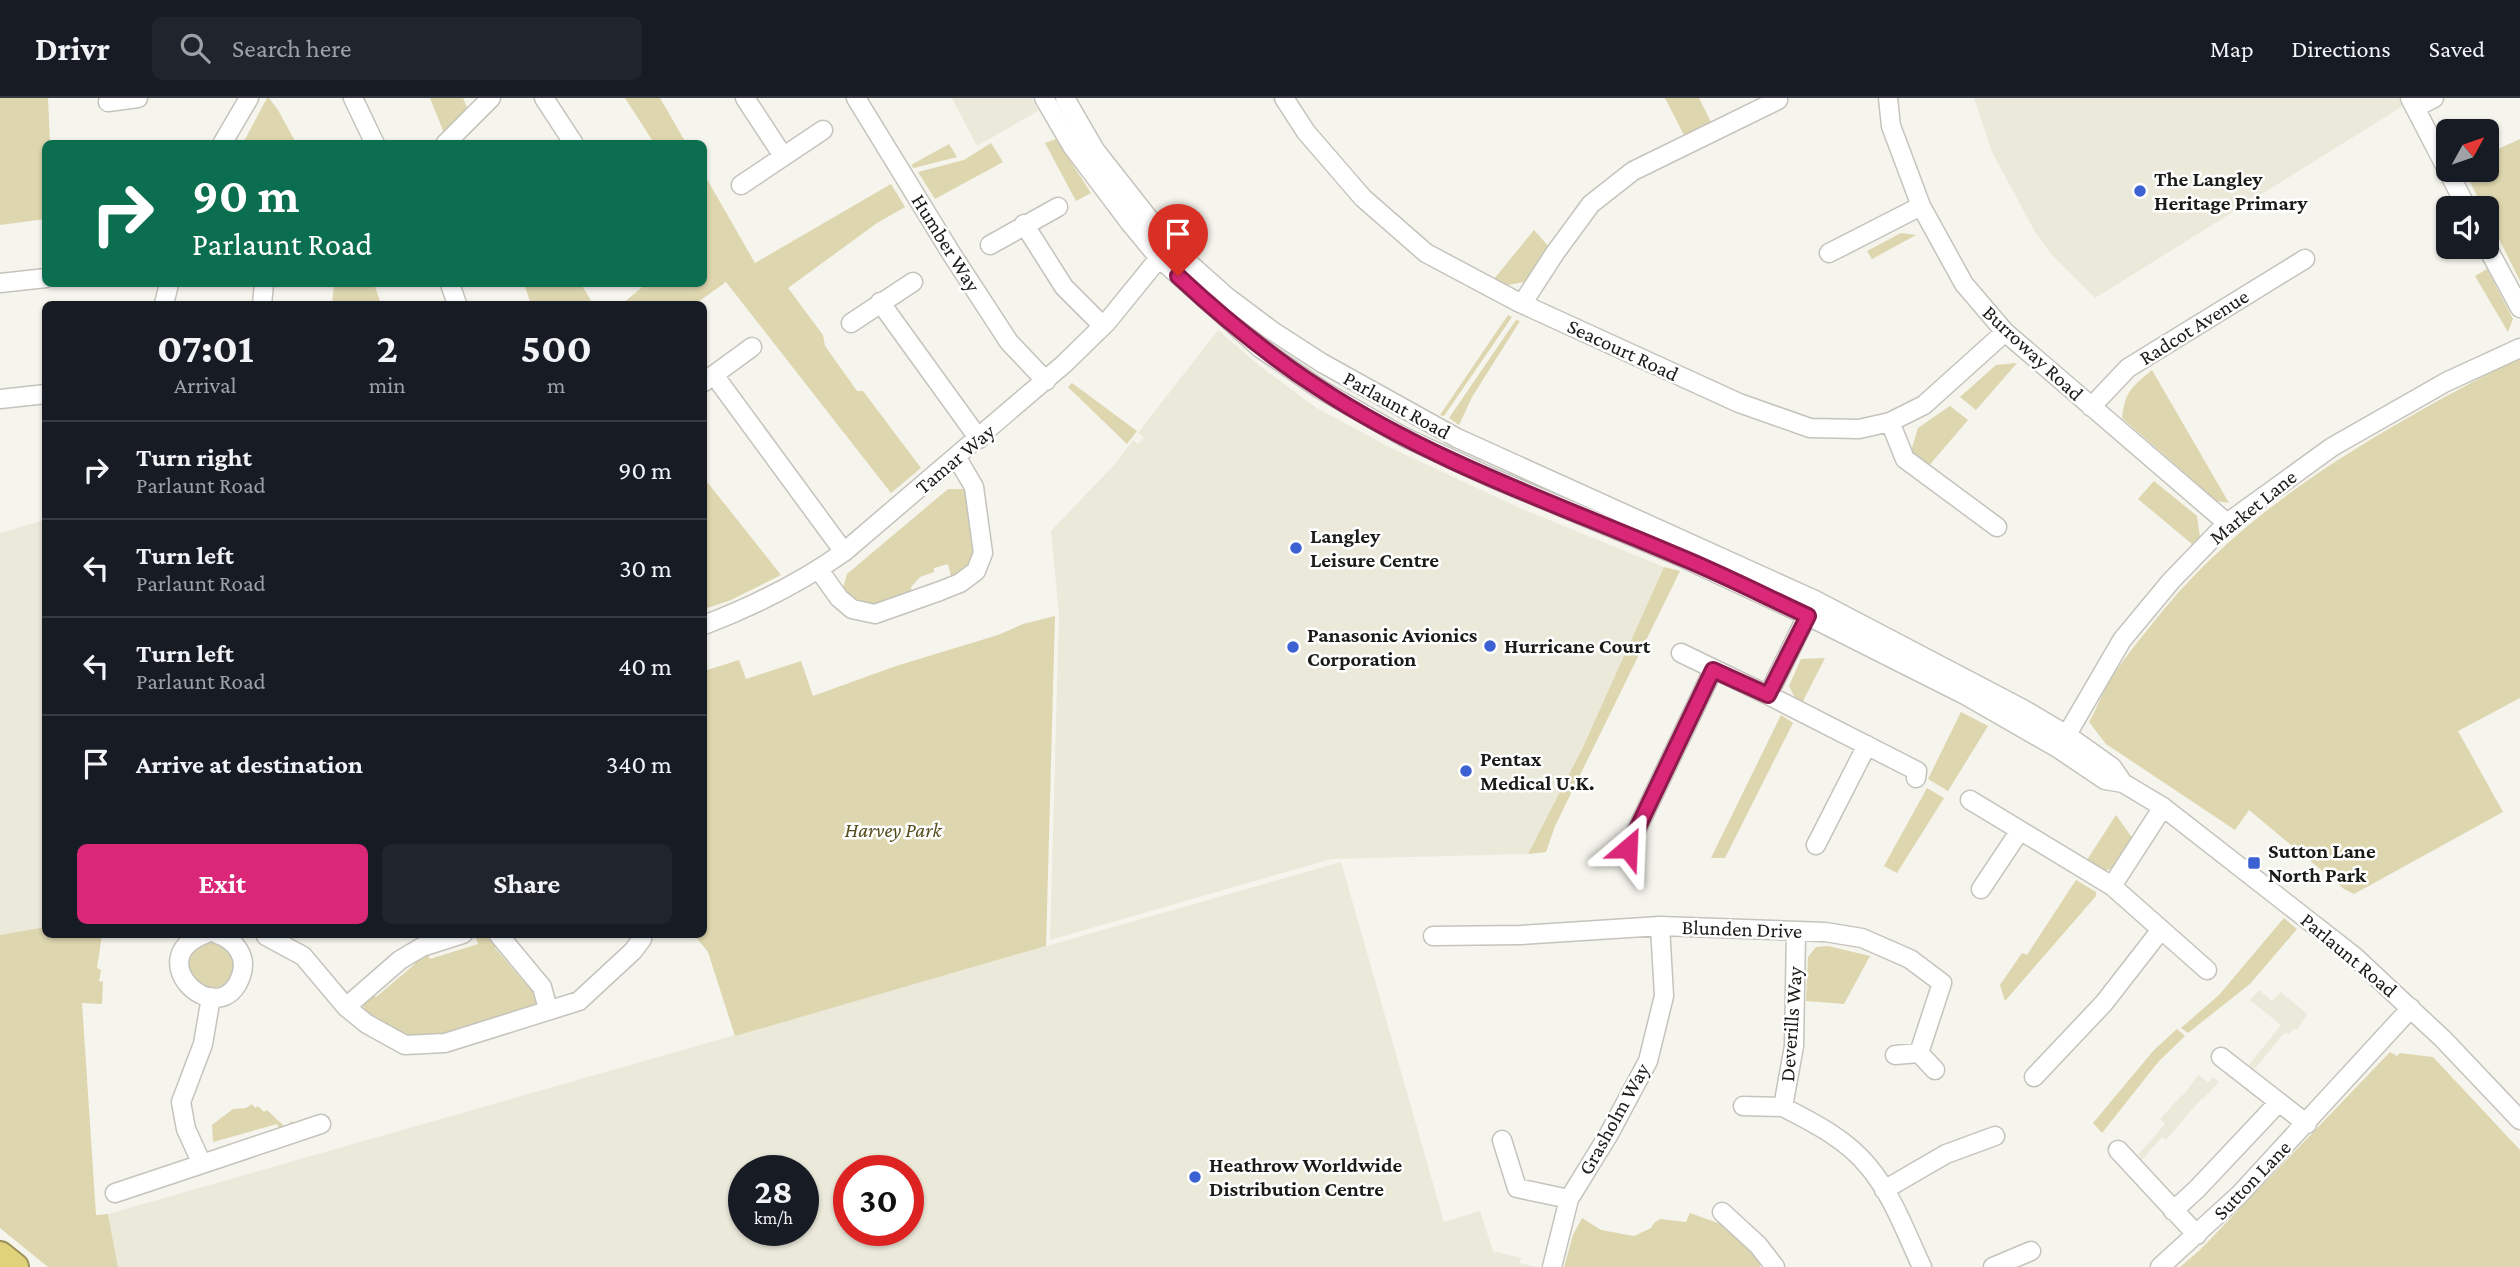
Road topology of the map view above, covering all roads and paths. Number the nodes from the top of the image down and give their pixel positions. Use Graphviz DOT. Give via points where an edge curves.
graph roads {
  1 [pos="138,98"];
  2 [pos="248,98"];
  3 [pos="353,98"];
  4 [pos="491,98"];
  5 [pos="544,98"];
  6 [pos="746,98"];
  7 [pos="856,98"];
  8 [pos="1044,98"];
  9 [pos="1065,98"];
  10 [pos="1284,98"];
  11 [pos="1888,98"];
  12 [pos="2434,98"];
  13 [pos="1778,100"];
  14 [pos="108,102"];
  15 [pos="2413,103"];
  16 [pos="823,130"];
  17 [pos="224,140"];
  18 [pos="373,140"];
  19 [pos="449,140"];
  20 [pos="571,140"];
  21 [pos="783,156"];
  22 [pos="741,185"];
  23 [pos="2461,196"];
  24 [pos="1921,206"];
  25 [pos="1058,207"];
  26 [pos="1024,225"];
  27 [pos="990,245"];
  28 [pos="1165,253"];
  29 [pos="1829,253"];
  30 [pos="2305,259"];
  31 [pos="2493,259"];
  32 [pos="42,279"];
  33 [pos="913,282"];
  34 [pos="0,284"];
  35 [pos="880,302"];
  36 [pos="1522,304"];
  37 [pos="2520,308"];
  38 [pos="850,323"];
  39 [pos="1103,326"];
  40 [pos="2005,332"];
  41 [pos="752,347"];
  42 [pos="2520,348"];
  43 [pos="709,379"];
  44 [pos="1046,381"];
  45 [pos="42,394"];
  46 [pos="0,398"];
  47 [pos="2091,407"];
  48 [pos="1890,422"];
  49 [pos="979,439"];
  50 [pos="957,457"];
  51 [pos="2227,523"];
  52 [pos="1997,527"];
  53 [pos="844,552"];
  54 [pos="818,570"];
  55 [pos="1811,608"];
  56 [pos="707,624"];
  57 [pos="1681,653"];
  58 [pos="1713,670"];
  59 [pos="1768,695"];
  60 [pos="2063,742"];
  61 [pos="1867,745"];
  62 [pos="1916,778"];
  63 [pos="1970,800"];
  64 [pos="2163,807"];
  65 [pos="2019,832"];
  66 [pos="1816,845"];
  67 [pos="1628,848"];
  68 [pos="2112,886"];
  69 [pos="1981,889"];
  70 [pos="1660,926"];
  71 [pos="2160,931"];
  72 [pos="1796,932"];
  73 [pos="1433,936"];
  74 [pos="198,938"];
  75 [pos="224,938"];
  76 [pos="263,938"];
  77 [pos="272,938"];
  78 [pos="450,938"];
  79 [pos="501,938"];
  80 [pos="642,938"];
  81 [pos="241,953"];
  82 [pos="2207,970"];
  83 [pos="211,997"];
  84 [pos="346,1007"];
  85 [pos="2411,1008"];
  86 [pos="548,1009"];
  87 [pos="1919,1053"];
  88 [pos="1895,1055"];
  89 [pos="2221,1056"];
  90 [pos="1935,1070"];
  91 [pos="2034,1077"];
  92 [pos="2279,1102"];
  93 [pos="1743,1106"];
  94 [pos="1783,1107"];
  95 [pos="2520,1120"];
  96 [pos="321,1124"];
  97 [pos="2307,1124"];
  98 [pos="1995,1136"];
  99 [pos="1502,1140"];
  100 [pos="2118,1150"];
  101 [pos="202,1164"];
  102 [pos="1884,1190"];
  103 [pos="115,1193"];
  104 [pos="1569,1199"];
  105 [pos="2173,1210"];
  106 [pos="1722,1212"];
  107 [pos="2197,1236"];
  108 [pos="0,1255"];
  109 [pos="2026,1257"];
  110 [pos="15,1267"];
  111 [pos="1552,1267"];
  112 [pos="1776,1267"];
  113 [pos="1922,1267"];
  114 [pos="1993,1267"];
  115 [pos="2160,1267"];
  1 -- 14 [label="street"];
  2 -- 17 [label="street"];
  3 -- 18 [label="street"];
  4 -- 19 [label="street"];
  5 -- 20 [label="street"];
  6 -- 21 [label="street"];
  7 -- 44 [label="street, Humber Way" via="1009,342"];
  8 -- 28 [label="street, Parlaunt Road" via="1072,146 1130,223"];
  9 -- 28 [label="street, Parlaunt Road"];
  10 -- 36 [label="street, Seacourt Road" via="1306,132 1363,198 1426,253"];
  11 -- 24 [label="street, Burroway Road" via="1891,126"];
  12 -- 15 [label="street"];
  13 -- 36 [label="street" via="1633,172 1591,204"];
  15 -- 23 [label="street"];
  16 -- 21 [label="street"];
  21 -- 22 [label="street"];
  24 -- 29 [label="street"];
  24 -- 40 [label="street, Burroway Road" via="1964,284"];
  25 -- 26 [label="street"];
  26 -- 27 [label="street"];
  26 -- 39 [label="street" via="1064,287"];
  28 -- 39 [label="street, Tamar Way"];
  28 -- 55 [label="street, Parlaunt Road" via="1260,348 1404,437 1529,496"];
  30 -- 47 [label="street, Radcot Avenue" via="2129,368"];
  31 -- 37 [label="street"];
  32 -- 34 [label="street"];
  33 -- 35 [label="street"];
  35 -- 38 [label="street"];
  35 -- 49 [label="street"];
  36 -- 48 [label="street, Seacourt Road" via="1740,403 1810,428 1859,429"];
  39 -- 44 [label="street, Tamar Way"];
  40 -- 47 [label="street, Burroway Road"];
  40 -- 48 [label="street, Seacourt Road" via="1924,405"];
  41 -- 43 [label="street"];
  42 -- 51 [label="street, Market Lane" via="2446,382 2332,447"];
  43 -- 53 [label="street"];
  44 -- 49 [label="street, Tamar Way"];
  45 -- 46 [label="street"];
  47 -- 51 [label="street, Burroway Road"];
  48 -- 52 [label="street" via="1905,459"];
  49 -- 50 [label="street, Tamar Way"];
  50 -- 53 [label="street, Tamar Way"];
  50 -- 54 [label="street" via="974,487 983,553 976,571 960,583 875,614 852,609"];
  51 -- 60 [label="street, Market Lane" via="2122,640"];
  53 -- 54 [label="street, Tamar Way"];
  54 -- 56 [label="street, Tamar Way" via="748,608"];
  55 -- 59 [label="street"];
  55 -- 60 [label="street, Parlaunt Road" via="2023,709"];
  57 -- 58 [label="street"];
  58 -- 59 [label="street"];
  58 -- 67 [label="street"];
  59 -- 61 [label="street"];
  60 -- 64 [label="street, Parlaunt Road" via="2112,766 2123,783"];
  61 -- 62 [label="street" via="1917,771"];
  61 -- 66 [label="street"];
  63 -- 65 [label="street"];
  64 -- 68 [label="street"];
  64 -- 85 [label="street, Parlaunt Road" via="2354,956"];
  65 -- 68 [label="street"];
  65 -- 69 [label="street"];
  68 -- 71 [label="street"];
  70 -- 72 [label="street, Blunden Drive"];
  70 -- 73 [label="street, Blunden Drive"];
  70 -- 104 [label="street, Grasholm Way" via="1664,996 1648,1061"];
  71 -- 82 [label="street"];
  71 -- 91 [label="street" via="2104,1003"];
  72 -- 87 [label="street, Blunden Drive" via="1862,938 1910,960 1942,983"];
  72 -- 94 [label="street, Deverills Way" via="1794,1046"];
  74 -- 83 [label="street" via="182,953 181,973 192,990"];
  75 -- 81 [label="street"];
  76 -- 81 [label="street"];
  77 -- 84 [label="street" via="303,956"];
  78 -- 84 [label="street" via="400,960"];
  79 -- 86 [label="street" via="542,987"];
  80 -- 86 [label="street" via="634,951 579,1001"];
  81 -- 83 [label="street" via="238,983"];
  83 -- 101 [label="street" via="203,1044 180,1102"];
  84 -- 86 [label="street" via="405,1045 445,1043"];
  85 -- 95 [label="street, Parlaunt Road"];
  85 -- 97 [label="street, Sutton Lane"];
  87 -- 88 [label="street"];
  87 -- 90 [label="street"];
  89 -- 92 [label="street, Sutton Lane"];
  92 -- 97 [label="street, Sutton Lane"];
  92 -- 105 [label="street, Sutton Lane"];
  93 -- 94 [label="street"];
  94 -- 102 [label="street, Deverills Way" via="1830,1132 1868,1165"];
  96 -- 101 [label="street"];
  97 -- 107 [label="street, Sutton Lane"];
  98 -- 102 [label="street" via="1946,1154"];
  99 -- 104 [label="street" via="1517,1188"];
  100 -- 105 [label="street, Sutton Lane"];
  101 -- 103 [label="street"];
  102 -- 113 [label="street, Deverills Way"];
  104 -- 111 [label="street, Grasholm Way"];
  105 -- 107 [label="street, Sutton Lane"];
  106 -- 112 [label="street"];
  107 -- 115 [label="street, Sutton Lane"];
  108 -- 110 [label="highway"];
  109 -- 114 [label="street"];
}
